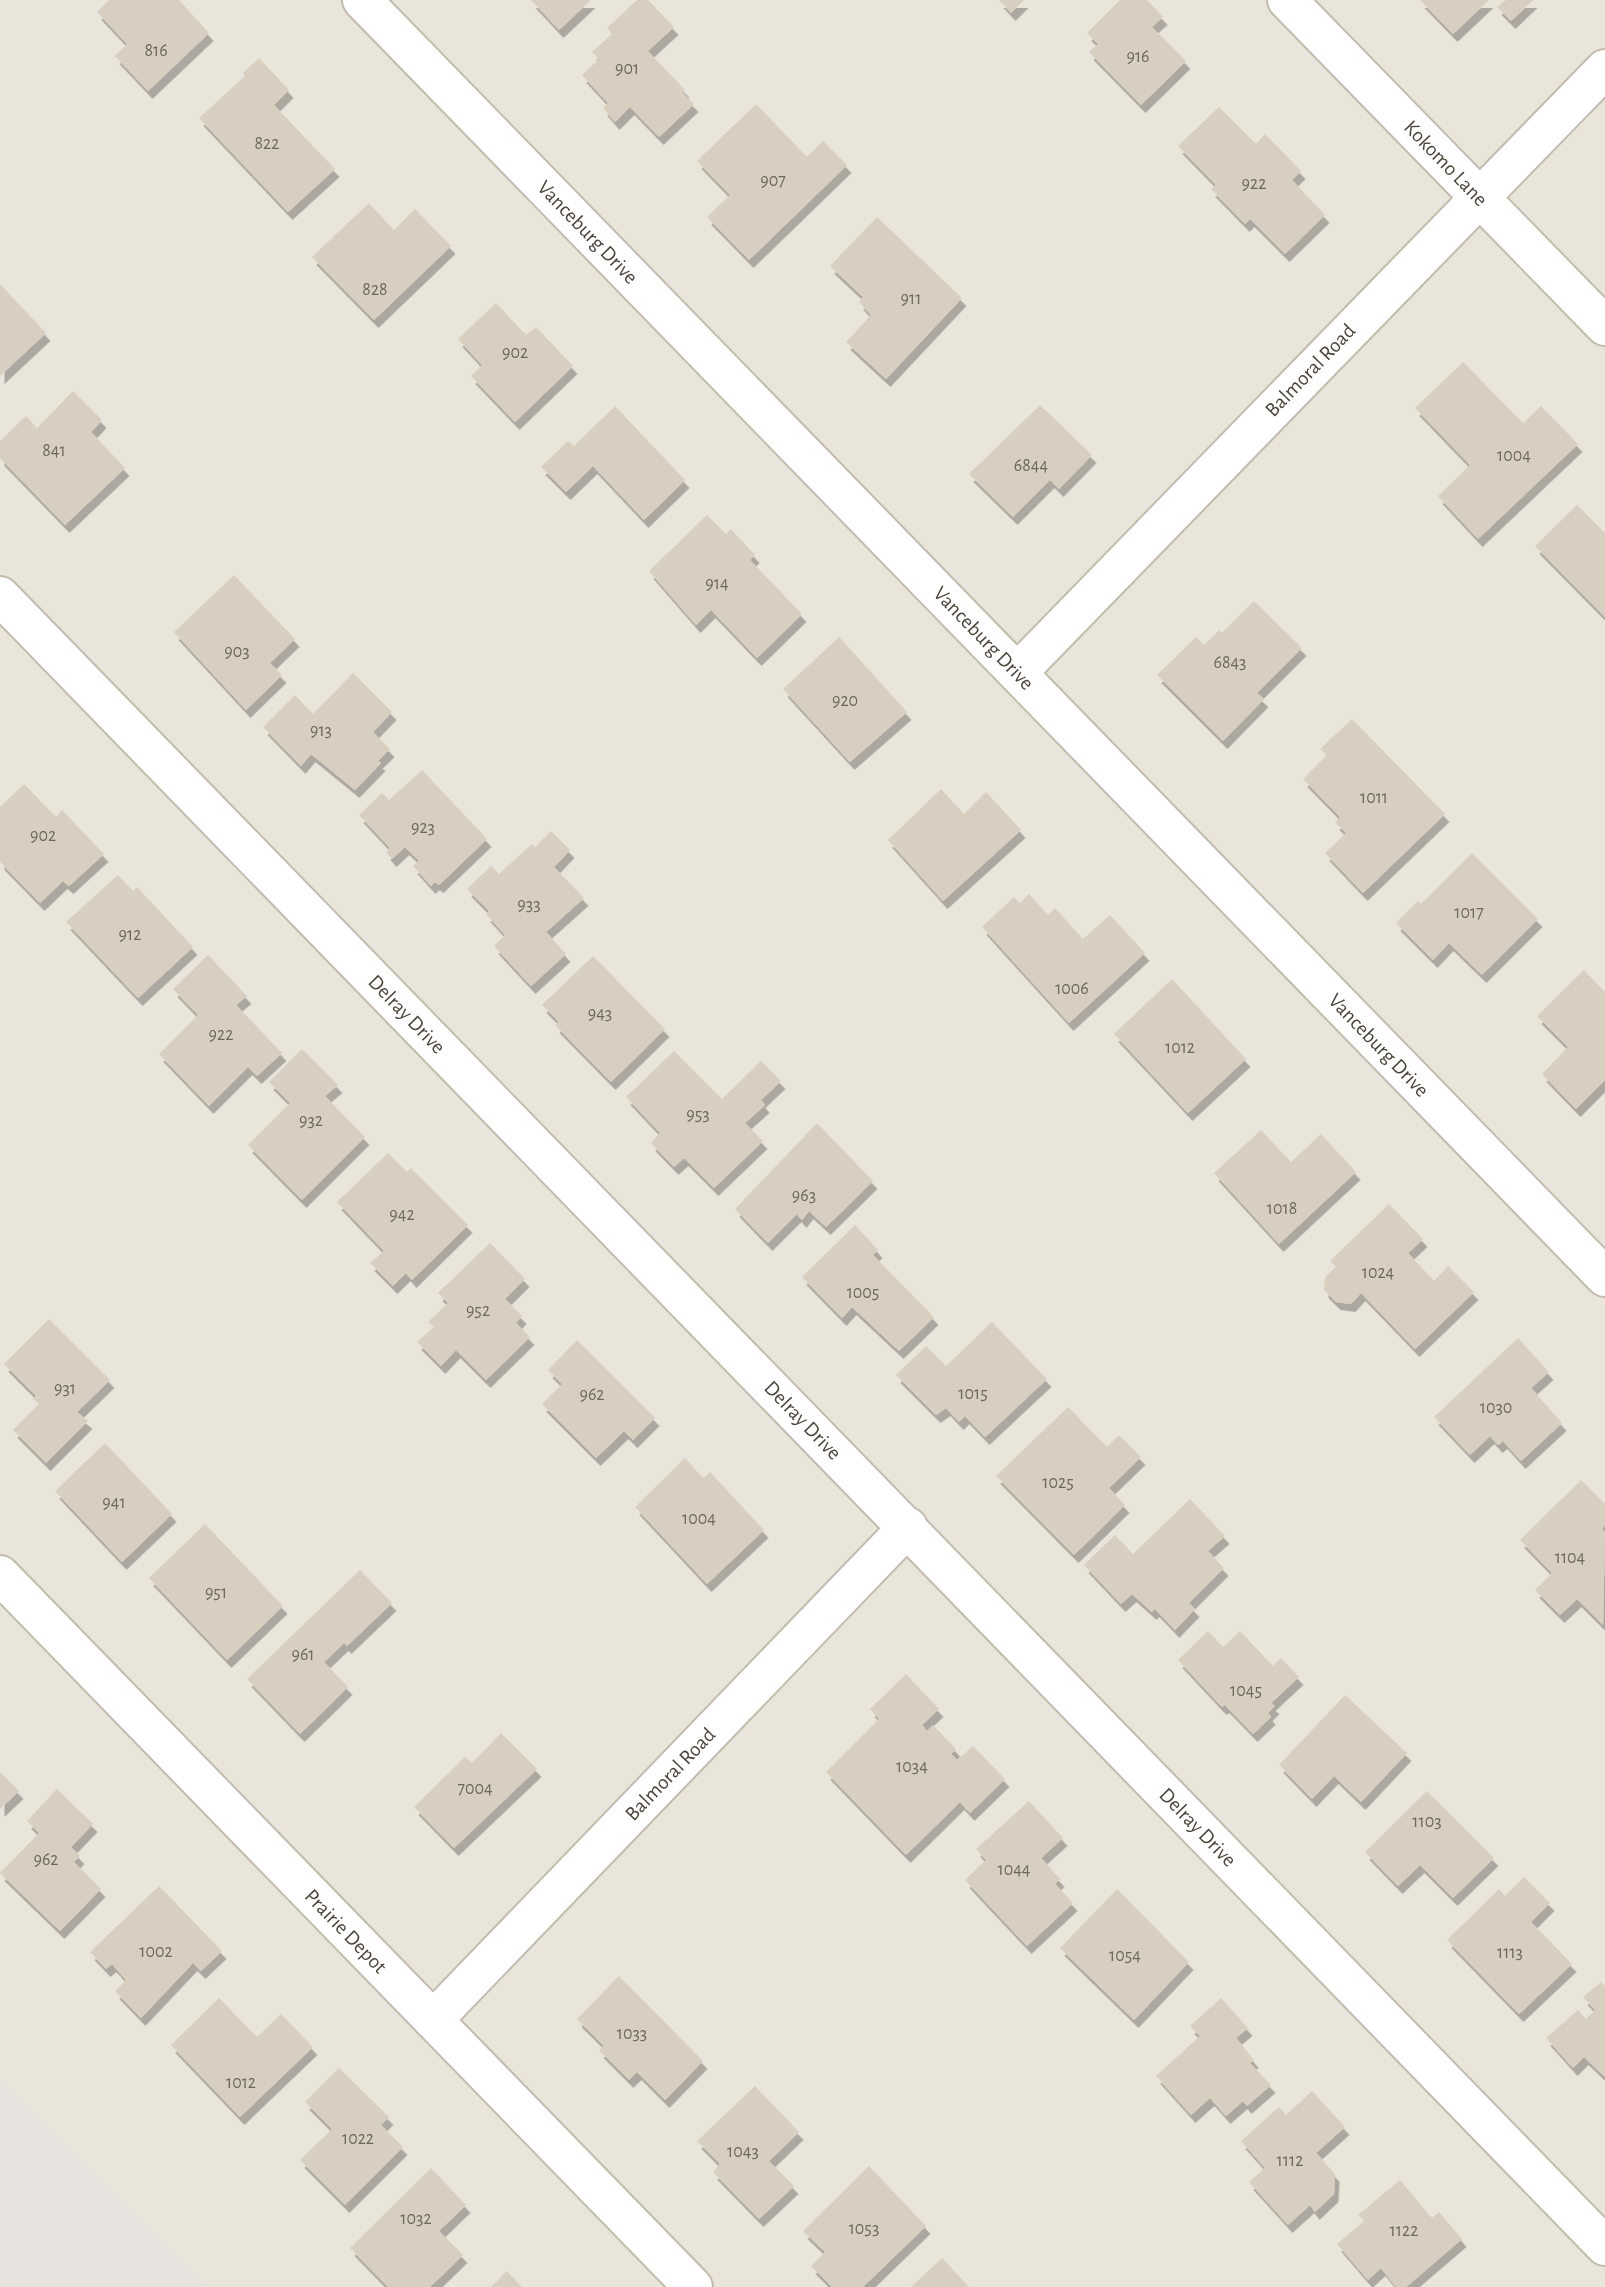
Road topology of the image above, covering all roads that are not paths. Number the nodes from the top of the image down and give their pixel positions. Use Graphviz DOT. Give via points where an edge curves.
graph roads {
  1 [pos="362,0"];
  2 [pos="1287,0"];
  3 [pos="1605,69"];
  4 [pos="1479,197"];
  5 [pos="1605,326"];
  6 [pos="0,596"];
  7 [pos="1017,673"];
  8 [pos="1605,1277"];
  9 [pos="908,1527"];
  10 [pos="0,1576"];
  11 [pos="433,2020"];
  12 [pos="1605,2246"];
  13 [pos="693,2287"];
  1 -- 7 [label="street, Vanceburg Drive"];
  2 -- 4 [label="street, Kokomo Lane"];
  3 -- 4 [label="street, Balmoral Road"];
  4 -- 5 [label="street, Kokomo Lane"];
  4 -- 7 [label="street, Balmoral Road"];
  6 -- 9 [label="street, Delray Drive"];
  7 -- 8 [label="street, Vanceburg Drive"];
  9 -- 11 [label="street, Balmoral Road"];
  9 -- 12 [label="street, Delray Drive"];
  10 -- 11 [label="street, Prairie Depot"];
  11 -- 13 [label="street, Prairie Depot"];
}
